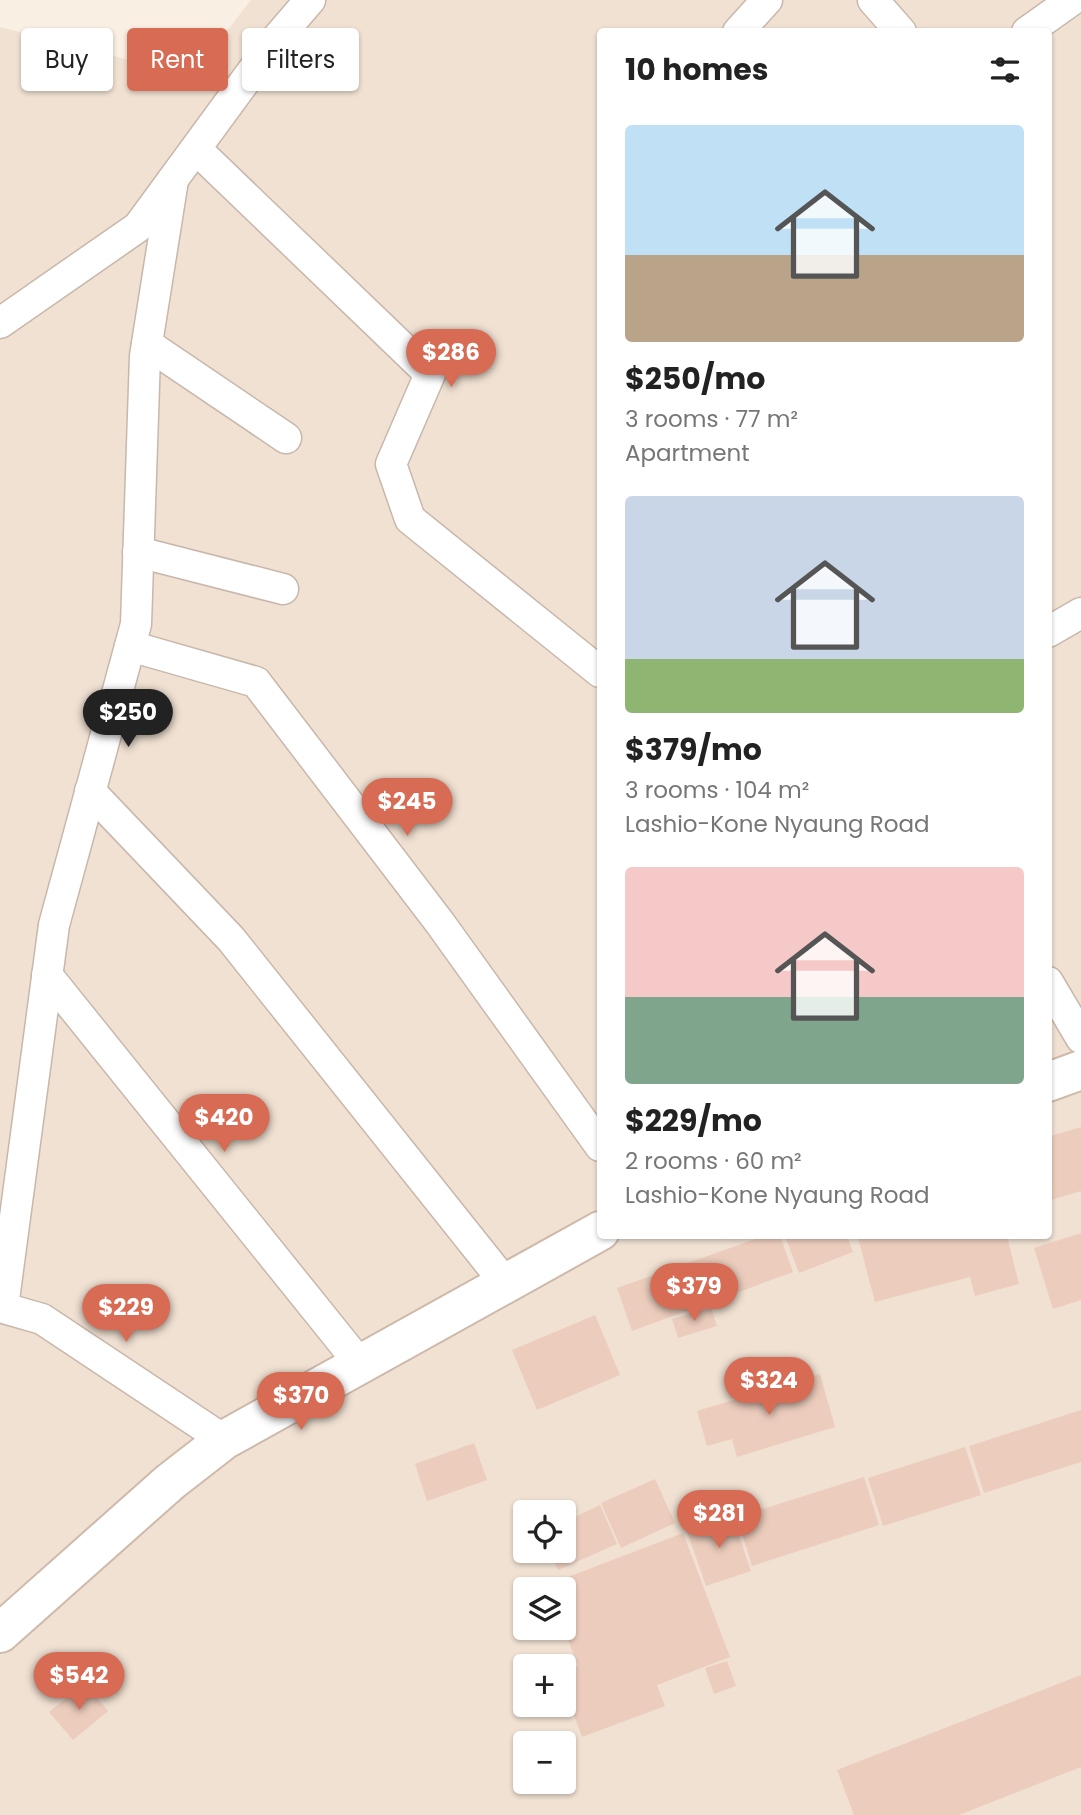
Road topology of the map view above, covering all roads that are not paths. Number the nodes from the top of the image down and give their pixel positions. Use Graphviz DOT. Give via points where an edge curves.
graph roads {
  1 [pos="310,0"];
  2 [pos="767,0"];
  3 [pos="873,0"];
  4 [pos="1072,0"];
  5 [pos="742,28"];
  6 [pos="898,28"];
  7 [pos="1033,28"];
  8 [pos="196,149"];
  9 [pos="173,180"];
  10 [pos="0,323"];
  11 [pos="147,344"];
  12 [pos="286,438"];
  13 [pos="138,552"];
  14 [pos="283,589"];
  15 [pos="1081,613"];
  16 [pos="1052,630"];
  17 [pos="130,646"];
  18 [pos="597,670"];
  19 [pos="90,791"];
  20 [pos="47,975"];
  21 [pos="1052,989"];
  22 [pos="1081,1038"];
  23 [pos="1081,1070"];
  24 [pos="1052,1081"];
  25 [pos="597,1142"];
  26 [pos="597,1233"];
  27 [pos="506,1284"];
  28 [pos="1,1307"];
  29 [pos="360,1364"];
  30 [pos="224,1440"];
  31 [pos="0,1633"];
  1 -- 8 [label="street"];
  2 -- 5 [label="street"];
  3 -- 6 [label="street"];
  4 -- 7 [label="street"];
  8 -- 9 [label="street"];
  8 -- 18 [label="street" via="430,374 391,464 410,519"];
  9 -- 10 [label="street" via="138,227"];
  9 -- 11 [label="street"];
  11 -- 12 [label="street"];
  11 -- 13 [label="street"];
  13 -- 14 [label="street"];
  13 -- 17 [label="street" via="136,624"];
  15 -- 16 [label="street"];
  17 -- 19 [label="street"];
  17 -- 25 [label="street" via="256,682 440,923"];
  19 -- 20 [label="street" via="54,925"];
  19 -- 27 [label="street" via="231,939"];
  20 -- 28 [label="street"];
  20 -- 29 [label="street"];
  21 -- 22 [label="street"];
  23 -- 24 [label="main road"];
  26 -- 27 [label="main road"];
  27 -- 29 [label="main road"];
  28 -- 30 [label="street" via="43,1319"];
  29 -- 30 [label="main road"];
  30 -- 31 [label="main road"];
}
